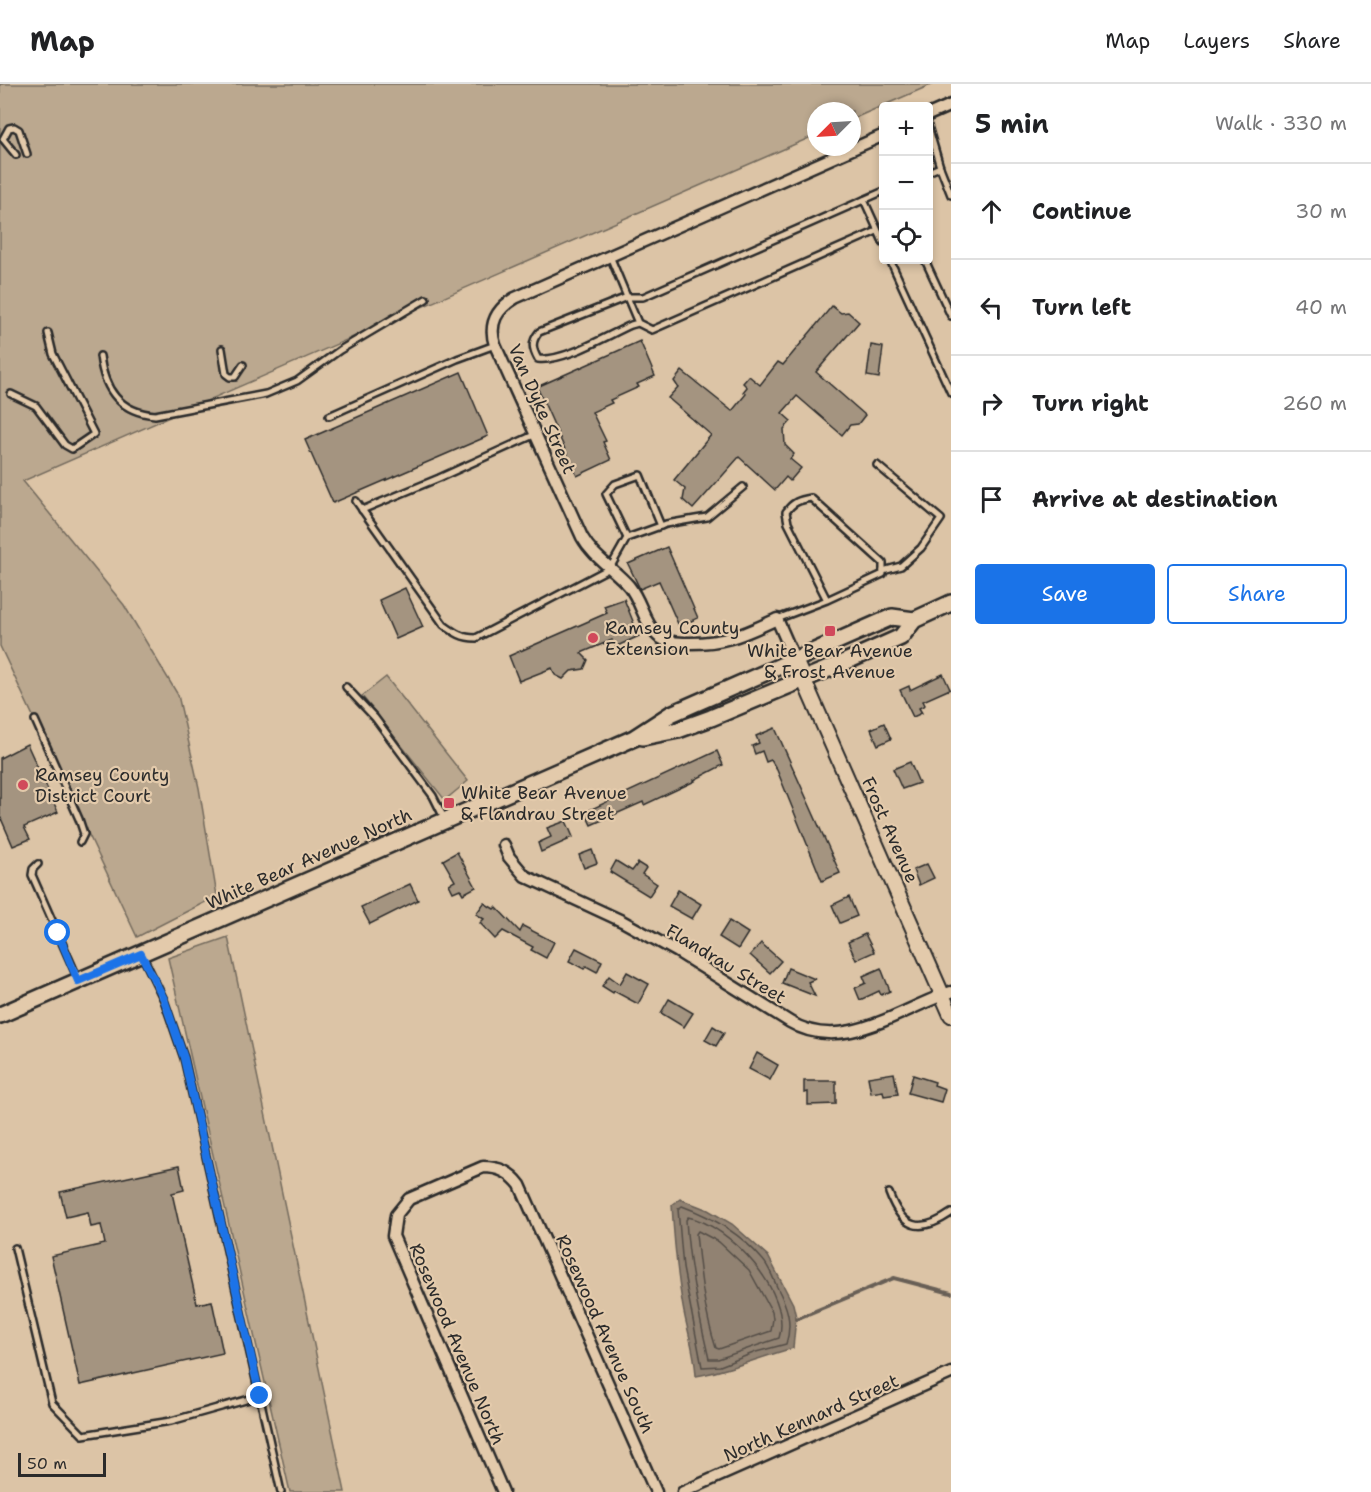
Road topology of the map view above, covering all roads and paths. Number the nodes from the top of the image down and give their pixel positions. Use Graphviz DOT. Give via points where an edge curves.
graph roads {
  1 [pos="951,105"];
  2 [pos="933,113"];
  3 [pos="879,137"];
  4 [pos="933,143"];
  5 [pos="27,154"];
  6 [pos="16,155"];
  7 [pos="940,167"];
  8 [pos="933,170"];
  9 [pos="879,194"];
  10 [pos="951,195"];
  11 [pos="864,200"];
  12 [pos="878,231"];
  13 [pos="610,256"];
  14 [pos="892,264"];
  15 [pos="927,264"];
  16 [pos="627,297"];
  17 [pos="426,298"];
  18 [pos="951,316"];
  19 [pos="638,323"];
  20 [pos="48,333"];
  21 [pos="495,345"];
  22 [pos="222,349"];
  23 [pos="100,356"];
  24 [pos="243,365"];
  25 [pos="951,393"];
  26 [pos="11,394"];
  27 [pos="329,416"];
  28 [pos="536,434"];
  29 [pos="877,465"];
  30 [pos="743,487"];
  31 [pos="356,501"];
  32 [pos="362,510"];
  33 [pos="661,526"];
  34 [pos="627,538"];
  35 [pos="610,568"];
  36 [pos="883,571"];
  37 [pos="827,600"];
  38 [pos="951,603"];
  39 [pos="777,619"];
  40 [pos="914,620"];
  41 [pos="795,660"];
  42 [pos="803,680"];
  43 [pos="346,687"];
  44 [pos="35,720"];
  45 [pos="634,738"];
  46 [pos="445,821"];
  47 [pos="80,842"];
  48 [pos="504,845"];
  49 [pos="38,864"];
  50 [pos="141,954"];
  51 [pos="78,981"];
  52 [pos="947,994"];
  53 [pos="0,1015"];
  54 [pos="951,1015"];
  55 [pos="523,1190"];
  56 [pos="889,1193"];
  57 [pos="951,1213"];
  58 [pos="15,1248"];
  59 [pos="951,1373"];
  60 [pos="260,1396"];
  61 [pos="281,1492"];
  62 [pos="503,1492"];
  63 [pos="656,1492"];
  64 [pos="683,1492"];
  1 -- 2 [label="street"];
  3 -- 13 [label="street, Van Dyke Street"];
  4 -- 7 [label="lane"];
  5 -- 6 [label="lane" via="19,130 14,127 9,128 3,139"];
  7 -- 8 [label="lane"];
  7 -- 10 [label="lane"];
  9 -- 11 [label="lane"];
  11 -- 12 [label="lane"];
  11 -- 16 [label="lane" via="643,297"];
  12 -- 19 [label="lane" via="652,330"];
  13 -- 16 [label="lane"];
  13 -- 21 [label="street, Van Dyke Street" via="506,304 493,321"];
  14 -- 25 [label="lane"];
  15 -- 18 [label="lane"];
  16 -- 19 [label="lane"];
  16 -- 19 [label="lane" via="539,332 533,340 533,350 538,359 547,360"];
  17 -- 23 [label="lane" via="297,381 266,394 154,415 141,414 118,400 102,371"];
  20 -- 26 [label="lane" via="53,354 94,434 72,449 64,445 36,406"];
  21 -- 27 [label="lane"];
  21 -- 28 [label="street, Van Dyke Street"];
  22 -- 24 [label="lane" via="226,374 235,376"];
  28 -- 32 [label="lane"];
  28 -- 35 [label="street, Van Dyke Street" via="582,537"];
  29 -- 36 [label="lane" via="941,519 921,548 901,566"];
  30 -- 33 [label="lane" via="707,517"];
  31 -- 32 [label="lane"];
  32 -- 35 [label="lane" via="437,617 467,638 476,638"];
  33 -- 34 [label="lane"];
  33 -- 34 [label="lane" via="640,475 615,484 606,494"];
  34 -- 35 [label="lane"];
  35 -- 39 [label="street, Van Dyke Street" via="631,588 649,626 665,641 719,642"];
  36 -- 37 [label="lane"];
  36 -- 37 [label="lane" via="883,563 811,498 794,502 786,512 788,523"];
  37 -- 39 [label="lane"];
  38 -- 40 [label="main road, White Bear Avenue North"];
  39 -- 41 [label="street"];
  40 -- 41 [label="main road, White Bear Avenue North" via="892,617"];
  40 -- 42 [label="main road, White Bear Avenue North" via="901,637"];
  41 -- 42 [label="street, Frost Avenue"];
  41 -- 45 [label="main road, White Bear Avenue North" via="671,714"];
  42 -- 45 [label="main road, White Bear Avenue North" via="678,730"];
  42 -- 52 [label="street, Frost Avenue"];
  43 -- 46 [label="lane" via="375,718 433,796"];
  44 -- 47 [label="lane" via="79,819 84,834"];
  45 -- 46 [label="main road, White Bear Avenue North"];
  46 -- 50 [label="main road, White Bear Avenue North"];
  48 -- 52 [label="street, Flandrau Street" via="525,876 631,926 807,1030 851,1032"];
  49 -- 51 [label="lane" via="32,875"];
  50 -- 51 [label="main road, White Bear Avenue North"];
  50 -- 60 [label="lane" via="164,999 184,1058"];
  51 -- 53 [label="main road, White Bear Avenue North"];
  52 -- 54 [label="street, Frost Avenue"];
  55 -- 62 [label="street, Rosewood Avenue North" via="504,1171 483,1167 409,1199 393,1225 396,1246"];
  55 -- 63 [label="street, Rosewood Avenue South"];
  56 -- 57 [label="lane" via="900,1217 909,1224 933,1223"];
  58 -- 60 [label="lane" via="52,1403 83,1435 171,1421"];
  59 -- 64 [label="street, North Kennard Street"];
  60 -- 61 [label="lane"];
}
